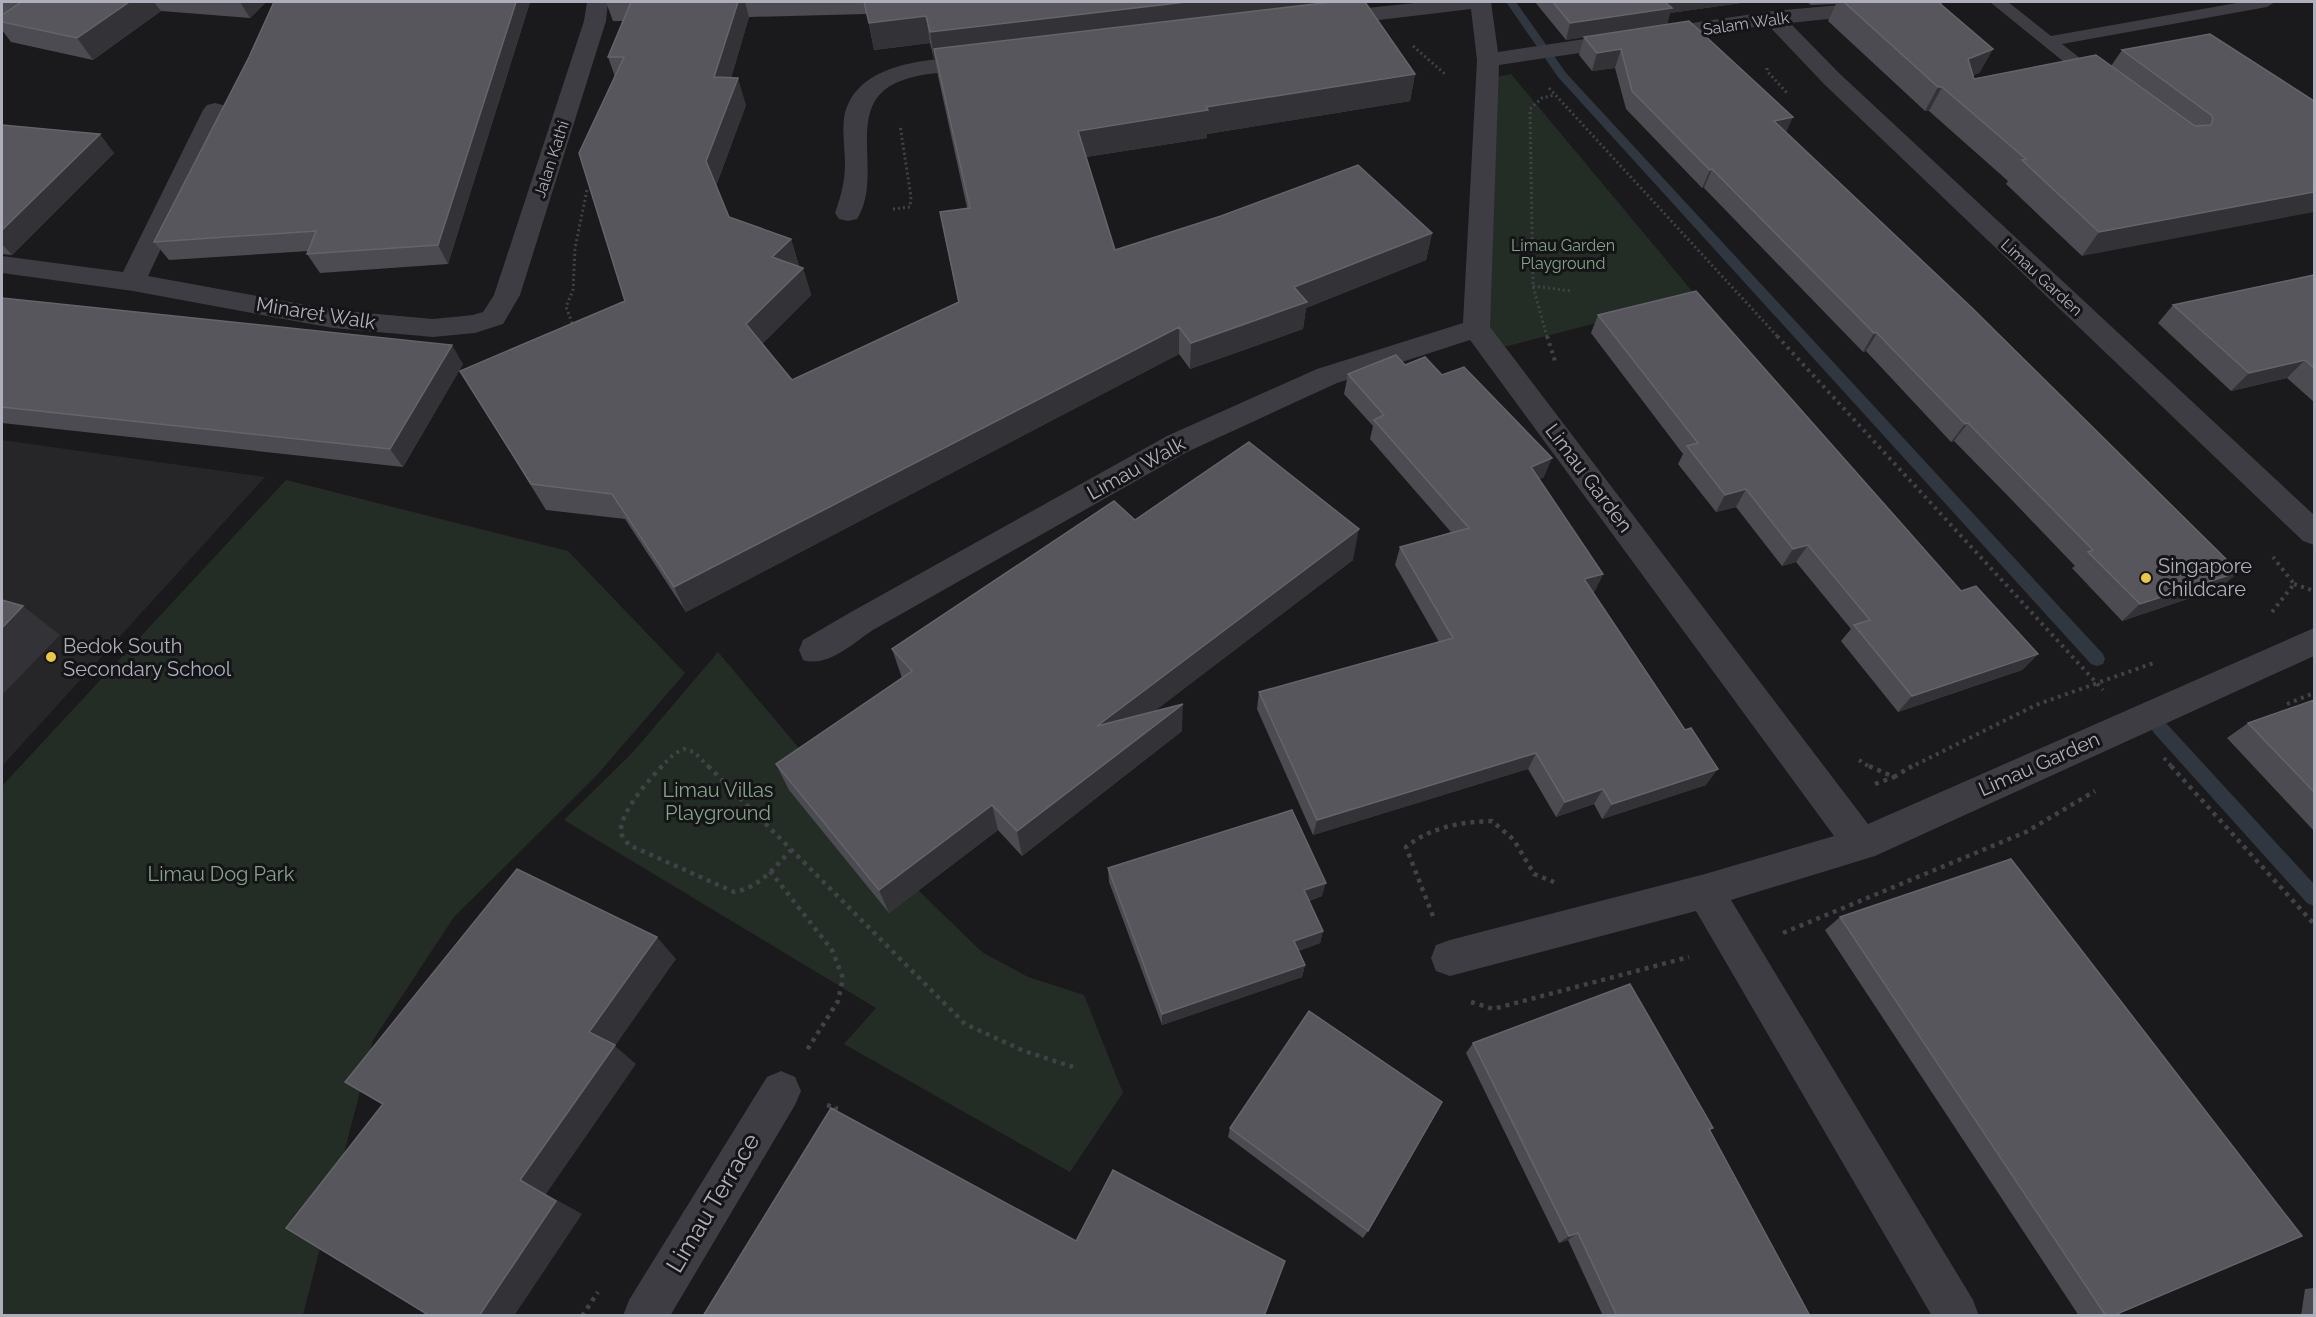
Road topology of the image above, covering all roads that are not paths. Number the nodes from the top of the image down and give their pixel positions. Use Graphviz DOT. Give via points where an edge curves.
graph roads {
  1 [pos="598,2"];
  2 [pos="1475,2"];
  3 [pos="1481,2"];
  4 [pos="1933,2"];
  5 [pos="1998,2"];
  6 [pos="2266,2"];
  7 [pos="1773,18"];
  8 [pos="1305,22"];
  9 [pos="2049,41"];
  10 [pos="1005,59"];
  11 [pos="1488,60"];
  12 [pos="2107,87"];
  13 [pos="215,110"];
  14 [pos="848,213"];
  15 [pos="2,265"];
  16 [pos="133,282"];
  17 [pos="497,314"];
  18 [pos="1476,328"];
  19 [pos="2314,533"];
  20 [pos="2314,641"];
  21 [pos="815,650"];
  22 [pos="1862,844"];
  23 [pos="1705,891"];
  24 [pos="1450,958"];
  25 [pos="781,1091"];
  26 [pos="645,1316"];
  27 [pos="1957,1316"];
  1 -- 17 [label="street, Jalan Kathi" via="596,21 507,295"];
  2 -- 8 [label="street"];
  3 -- 11 [label="street"];
  4 -- 7 [label="street, Salam Walk"];
  5 -- 9 [label="lane"];
  6 -- 9 [label="lane"];
  7 -- 11 [label="street, Salam Walk"];
  7 -- 19 [label="street, Limau Garden" via="1832,79"];
  9 -- 12 [label="lane"];
  10 -- 14 [label="street" via="902,72 867,92 856,115 856,182"];
  11 -- 18 [label="street"];
  13 -- 16 [label="street"];
  15 -- 16 [label="street, Minaret Walk"];
  16 -- 17 [label="street, Minaret Walk" via="333,319 433,328 485,321"];
  18 -- 21 [label="street, Limau Walk" via="1328,375 1177,444"];
  18 -- 22 [label="street, Limau Garden"];
  20 -- 22 [label="street, Limau Garden"];
  22 -- 23 [label="street, Limau Garden"];
  23 -- 24 [label="street, Limau Garden"];
  23 -- 27 [label="street"];
  25 -- 26 [label="street, Limau Terrace"];
}
